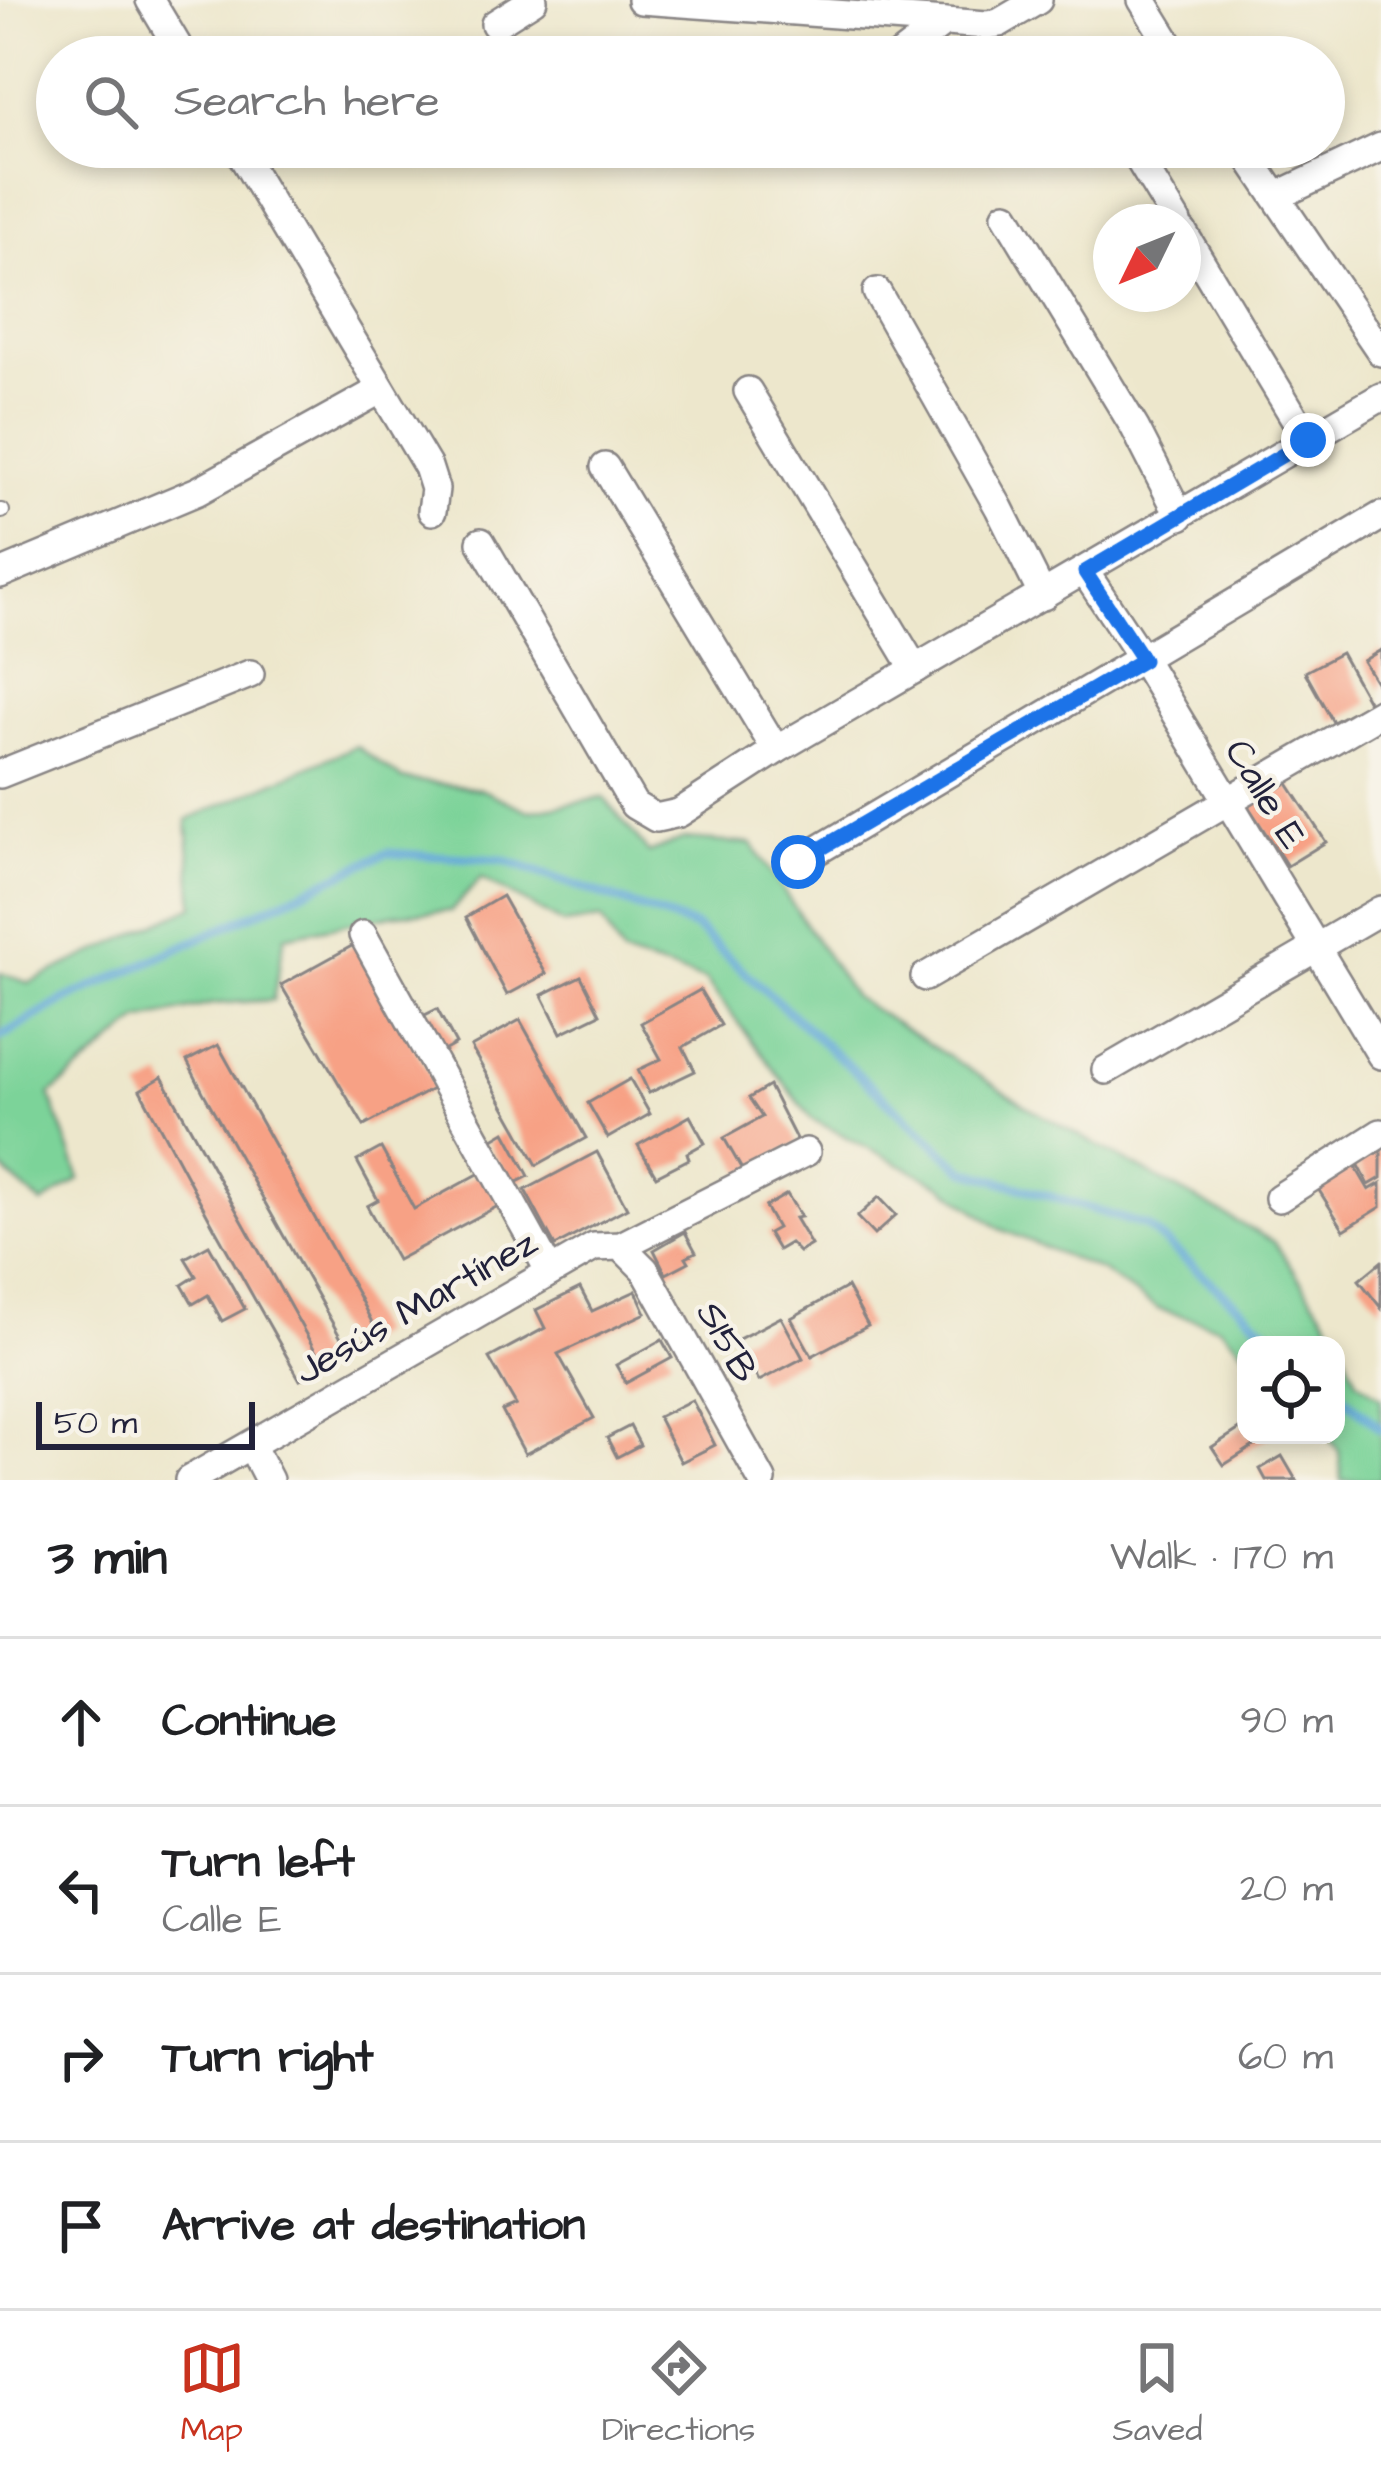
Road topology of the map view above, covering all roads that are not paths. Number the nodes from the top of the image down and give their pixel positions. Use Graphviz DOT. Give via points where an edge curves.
graph roads {
  1 [pos="150,0"];
  2 [pos="532,0"];
  3 [pos="640,0"];
  4 [pos="1038,0"];
  5 [pos="1142,0"];
  6 [pos="944,22"];
  7 [pos="495,24"];
  8 [pos="171,36"];
  9 [pos="926,36"];
  10 [pos="1164,36"];
  11 [pos="1381,148"];
  12 [pos="1345,165"];
  13 [pos="249,168"];
  14 [pos="1145,168"];
  15 [pos="1257,168"];
  16 [pos="1338,168"];
  17 [pos="1277,196"];
  18 [pos="1166,204"];
  19 [pos="1006,215"];
  20 [pos="1201,262"];
  21 [pos="878,292"];
  22 [pos="1381,352"];
  23 [pos="380,390"];
  24 [pos="748,391"];
  25 [pos="1381,397"];
  26 [pos="1308,440"];
  27 [pos="605,466"];
  28 [pos="432,511"];
  29 [pos="1180,515"];
  30 [pos="1381,516"];
  31 [pos="481,542"];
  32 [pos="1085,572"];
  33 [pos="0,574"];
  34 [pos="1043,596"];
  35 [pos="1143,660"];
  36 [pos="915,669"];
  37 [pos="250,674"];
  38 [pos="1381,712"];
  39 [pos="776,750"];
  40 [pos="0,774"];
  41 [pos="1228,802"];
  42 [pos="798,862"];
  43 [pos="1381,910"];
  44 [pos="363,935"];
  45 [pos="1314,947"];
  46 [pos="926,977"];
  47 [pos="1381,1055"];
  48 [pos="1106,1070"];
  49 [pos="1381,1133"];
  50 [pos="806,1152"];
  51 [pos="1279,1198"];
  52 [pos="621,1246"];
  53 [pos="550,1272"];
  54 [pos="250,1445"];
  55 [pos="189,1480"];
  56 [pos="269,1480"];
  57 [pos="761,1480"];
  1 -- 8 [label="street"];
  2 -- 7 [label="street"];
  3 -- 6 [label="street"];
  4 -- 6 [label="street" via="999,23"];
  5 -- 10 [label="street"];
  6 -- 9 [label="street"];
  11 -- 12 [label="street"];
  13 -- 23 [label="street"];
  14 -- 18 [label="street"];
  15 -- 17 [label="street"];
  16 -- 17 [label="street"];
  17 -- 22 [label="street"];
  19 -- 29 [label="street"];
  20 -- 26 [label="street"];
  21 -- 34 [label="street"];
  23 -- 28 [label="street" via="428,467"];
  23 -- 33 [label="street" via="198,491"];
  24 -- 36 [label="street"];
  25 -- 26 [label="street"];
  26 -- 29 [label="street"];
  27 -- 39 [label="street"];
  29 -- 32 [label="street"];
  30 -- 35 [label="street"];
  31 -- 39 [label="street" via="634,805 656,818 679,813"];
  32 -- 34 [label="street"];
  32 -- 35 [label="street, Calle E"];
  34 -- 36 [label="street"];
  35 -- 41 [label="street, Calle E"];
  35 -- 42 [label="street"];
  36 -- 39 [label="street"];
  37 -- 40 [label="street"];
  38 -- 41 [label="street"];
  41 -- 45 [label="street, Calle E"];
  41 -- 46 [label="street"];
  43 -- 45 [label="street"];
  44 -- 53 [label="street"];
  45 -- 47 [label="street, Calle E"];
  45 -- 48 [label="street"];
  49 -- 51 [label="street"];
  50 -- 52 [label="street, Jesús Martínez"];
  52 -- 53 [label="street, Jesús Martínez" via="594,1247"];
  52 -- 57 [label="street, S15B" via="645,1270"];
  53 -- 54 [label="street, Jesús Martínez"];
  54 -- 55 [label="street, Jesús Martínez"];
  54 -- 56 [label="street"];
}
